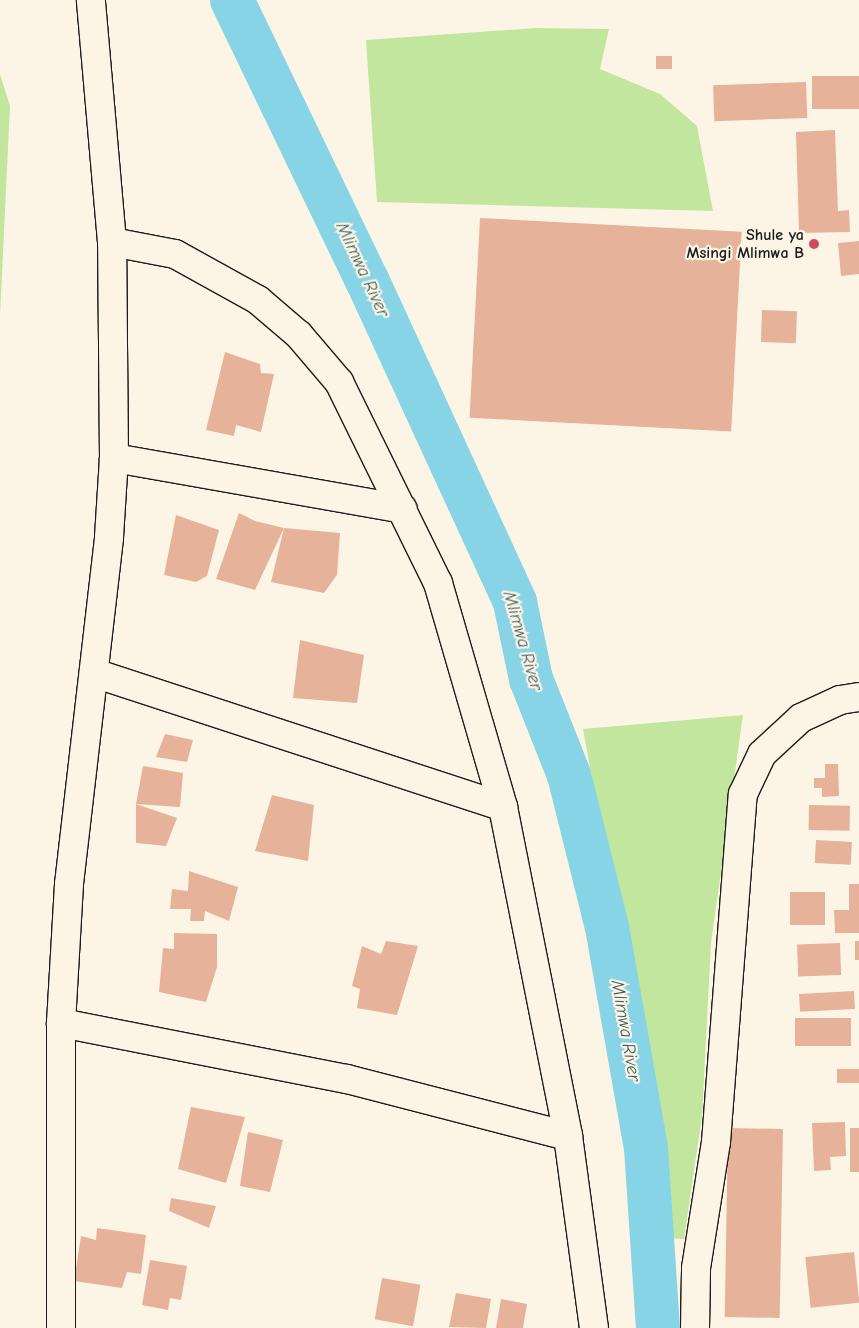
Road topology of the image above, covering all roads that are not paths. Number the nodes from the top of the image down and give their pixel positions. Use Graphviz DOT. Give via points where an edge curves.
graph roads {
  1 [pos="91,0"];
  2 [pos="112,242"];
  3 [pos="114,458"];
  4 [pos="402,509"];
  5 [pos="94,673"];
  6 [pos="859,697"];
  7 [pos="503,807"];
  8 [pos="61,1023"];
  9 [pos="568,1136"];
  10 [pos="61,1328"];
  11 [pos="594,1328"];
  12 [pos="695,1328"];
  1 -- 2 [label="street"];
  2 -- 3 [label="street"];
  2 -- 4 [label="street" via="175,254 258,300 299,335 339,382"];
  3 -- 4 [label="street"];
  3 -- 5 [label="street"];
  4 -- 7 [label="street" via="438,583"];
  5 -- 7 [label="street"];
  5 -- 8 [label="street" via="70,884"];
  6 -- 12 [label="street" via="840,700 801,718 762,754 743,794 716,1142 696,1268"];
  7 -- 9 [label="street"];
  8 -- 9 [label="street" via="347,1079"];
  8 -- 10 [label="street"];
  9 -- 11 [label="street"];
}
